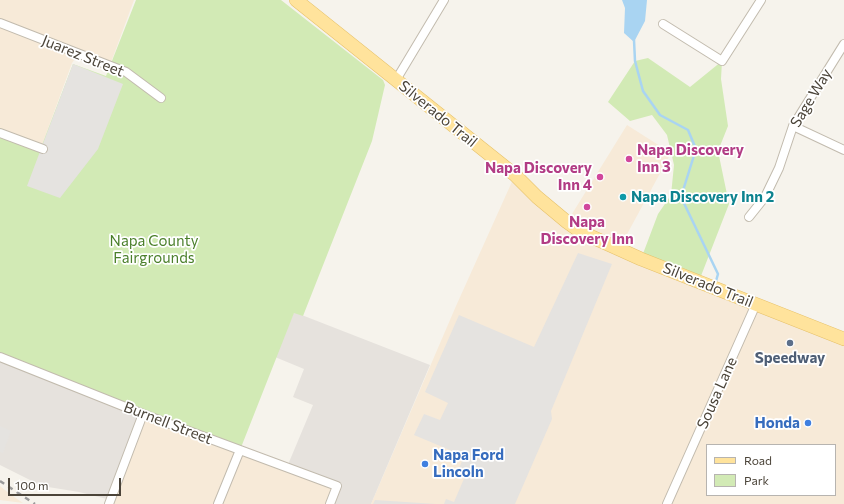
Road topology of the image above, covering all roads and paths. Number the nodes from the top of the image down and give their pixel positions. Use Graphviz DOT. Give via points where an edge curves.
graph roads {
  1 [pos="296,0"];
  2 [pos="444,0"];
  3 [pos="761,0"];
  4 [pos="0,23"];
  5 [pos="663,24"];
  6 [pos="844,44"];
  7 [pos="396,80"];
  8 [pos="161,98"];
  9 [pos="793,126"];
  10 [pos="0,133"];
  11 [pos="43,149"];
  12 [pos="844,150"];
  13 [pos="749,217"];
  14 [pos="756,304"];
  15 [pos="844,339"];
  16 [pos="0,357"];
  17 [pos="143,414"];
  18 [pos="240,450"];
  19 [pos="109,504"];
  20 [pos="218,504"];
  21 [pos="330,504"];
  22 [pos="667,504"];
  1 -- 7 [label="main road, Silverado Trail"];
  2 -- 7 [label="street"];
  3 -- 5 [label="street" via="722,61"];
  4 -- 8 [label="street, Juarez Street" via="126,72"];
  6 -- 9 [label="street, Sage Way"];
  7 -- 14 [label="main road, Silverado Trail" via="515,175 581,232"];
  9 -- 12 [label="street"];
  9 -- 13 [label="street, Sage Way" via="779,168 765,197"];
  10 -- 11 [label="street"];
  14 -- 15 [label="main road, Silverado Trail"];
  14 -- 22 [label="street, Sousa Lane"];
  16 -- 17 [label="street, Burnell Street"];
  17 -- 18 [label="street, Burnell Street"];
  17 -- 19 [label="street"];
  18 -- 20 [label="street"];
  18 -- 21 [label="street, Burnell Street" via="337,486"];
}
